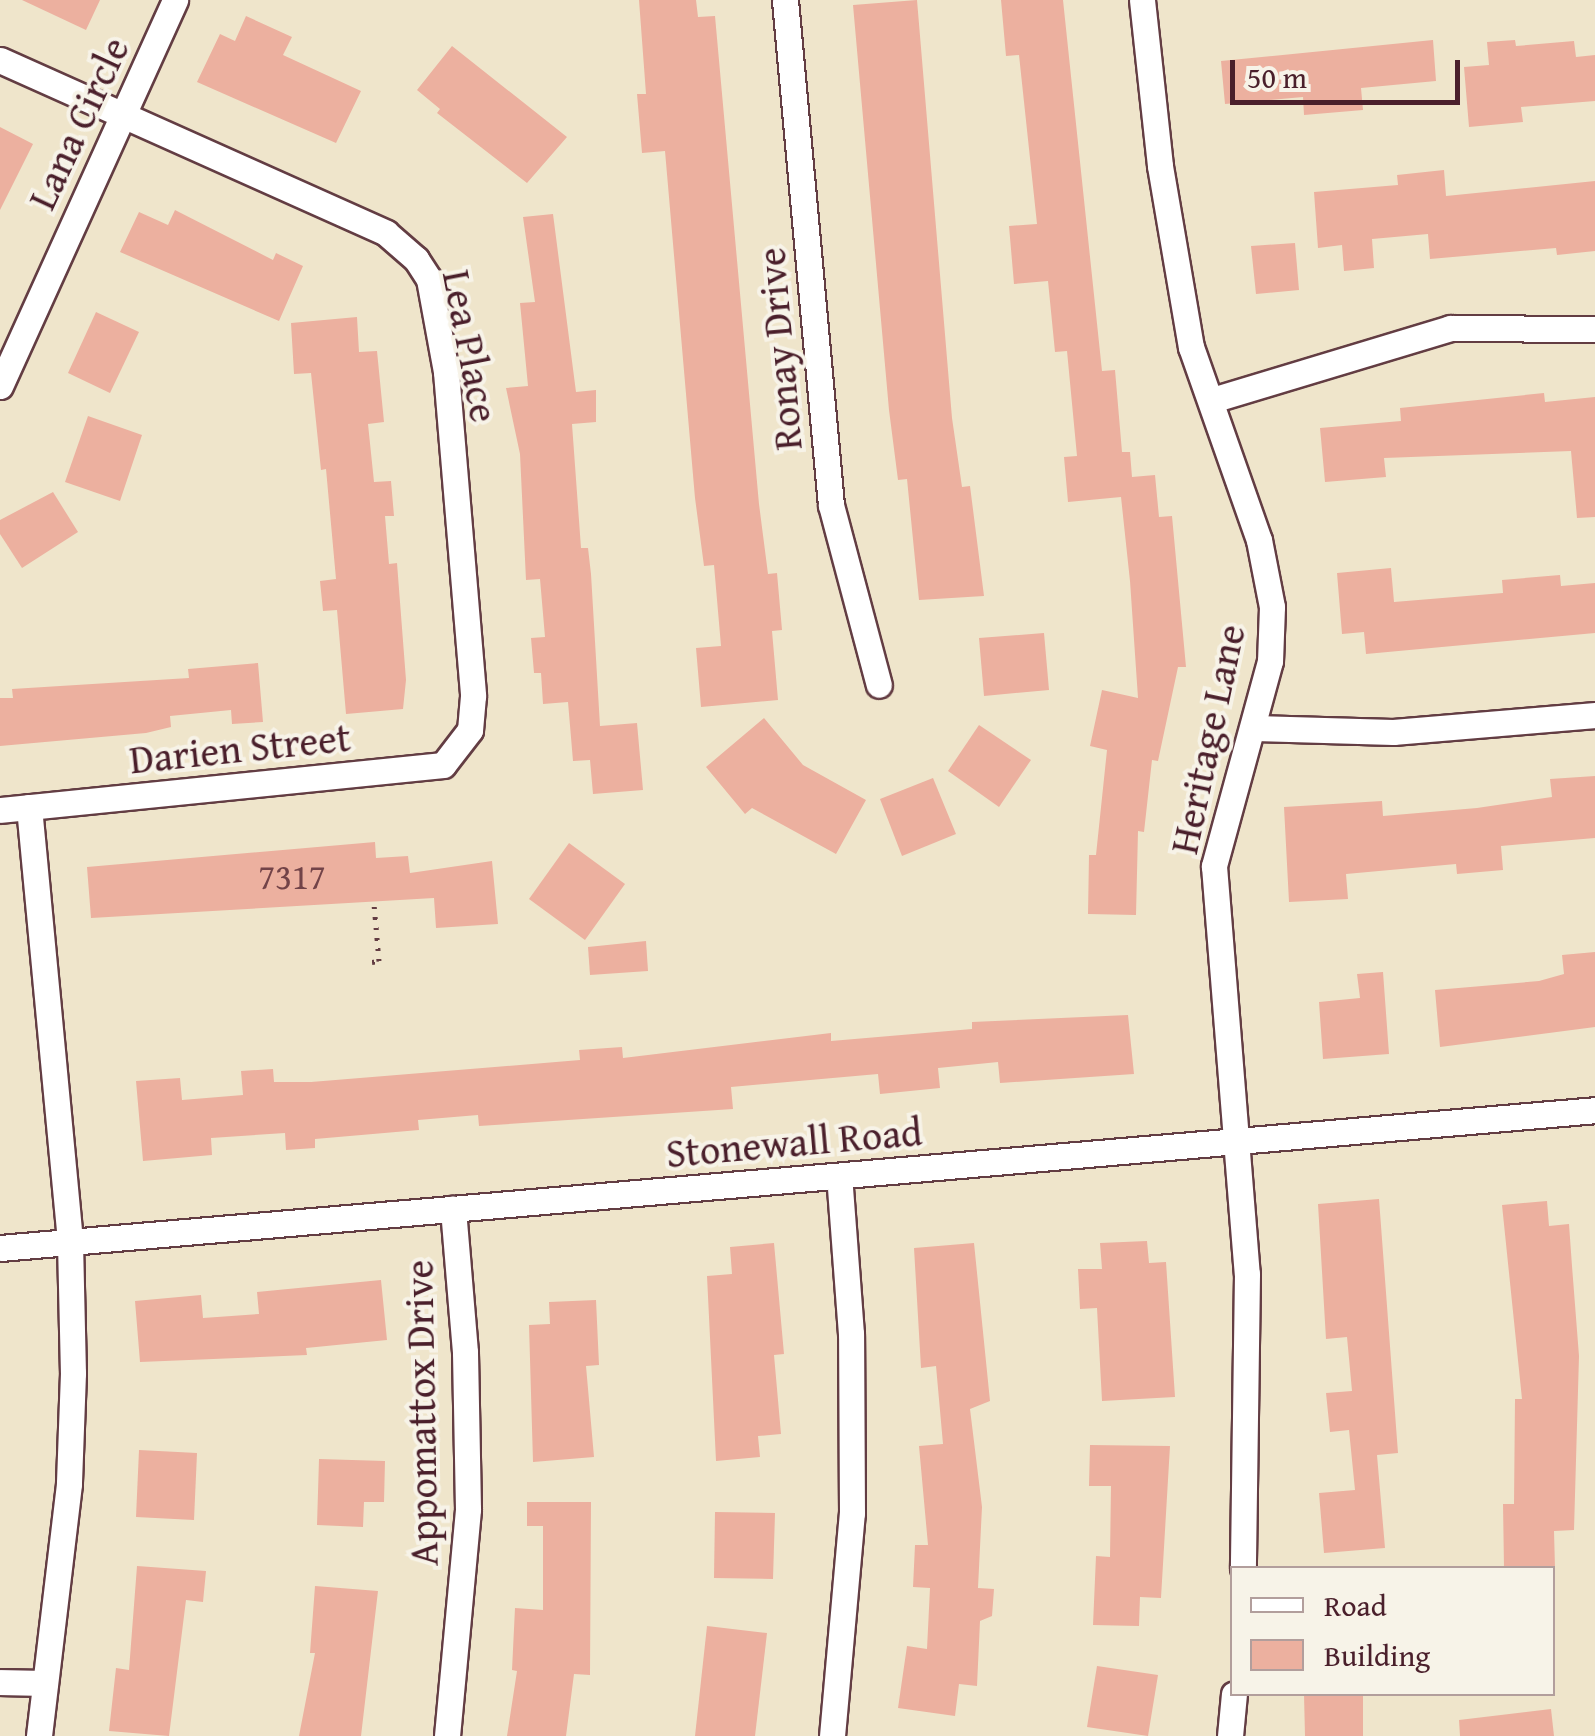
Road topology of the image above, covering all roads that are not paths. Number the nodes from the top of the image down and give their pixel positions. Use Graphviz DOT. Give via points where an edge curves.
graph roads {
  1 [pos="175,0"];
  2 [pos="785,0"];
  3 [pos="1142,0"];
  4 [pos="0,60"];
  5 [pos="122,114"];
  6 [pos="1595,329"];
  7 [pos="0,386"];
  8 [pos="1212,400"];
  9 [pos="879,686"];
  10 [pos="1595,715"];
  11 [pos="1255,728"];
  12 [pos="470,730"];
  13 [pos="29,807"];
  14 [pos="0,810"];
  15 [pos="1595,1110"];
  16 [pos="1238,1142"];
  17 [pos="839,1176"];
  18 [pos="453,1208"];
  19 [pos="70,1242"];
  20 [pos="0,1248"];
  21 [pos="1242,1566"];
  22 [pos="0,1682"];
  23 [pos="45,1682"];
  24 [pos="1234,1696"];
  25 [pos="39,1736"];
  26 [pos="447,1736"];
  27 [pos="832,1736"];
  28 [pos="1230,1736"];
  1 -- 5 [label="street, Lana Circle"];
  2 -- 9 [label="street, Ronay Drive" via="831,504"];
  3 -- 8 [label="street, Heritage Lane" via="1191,347"];
  4 -- 5 [label="street, Lea Place"];
  5 -- 7 [label="street, Lana Circle"];
  5 -- 12 [label="street, Lea Place" via="386,233 429,279 446,372"];
  6 -- 8 [label="street" via="1450,328"];
  8 -- 11 [label="street, Heritage Lane" via="1259,540 1272,607 1270,661"];
  10 -- 11 [label="street" via="1393,732"];
  11 -- 16 [label="street, Heritage Lane" via="1218,834 1214,866"];
  12 -- 13 [label="street, Darien Street" via="442,765"];
  13 -- 14 [label="street, Darien Street"];
  13 -- 19 [label="street"];
  15 -- 16 [label="street, Stonewall Road"];
  16 -- 17 [label="street, Stonewall Road"];
  16 -- 21 [label="street, Heritage Lane" via="1246,1274"];
  17 -- 18 [label="street, Stonewall Road"];
  17 -- 27 [label="street" via="852,1334 852,1513"];
  18 -- 19 [label="street, Stonewall Road"];
  18 -- 26 [label="street, Appomattox Drive" via="466,1352 468,1509"];
  19 -- 20 [label="street, Stonewall Road"];
  19 -- 23 [label="street" via="70,1484"];
  22 -- 23 [label="street"];
  23 -- 25 [label="street"];
  24 -- 28 [label="street"];
}
